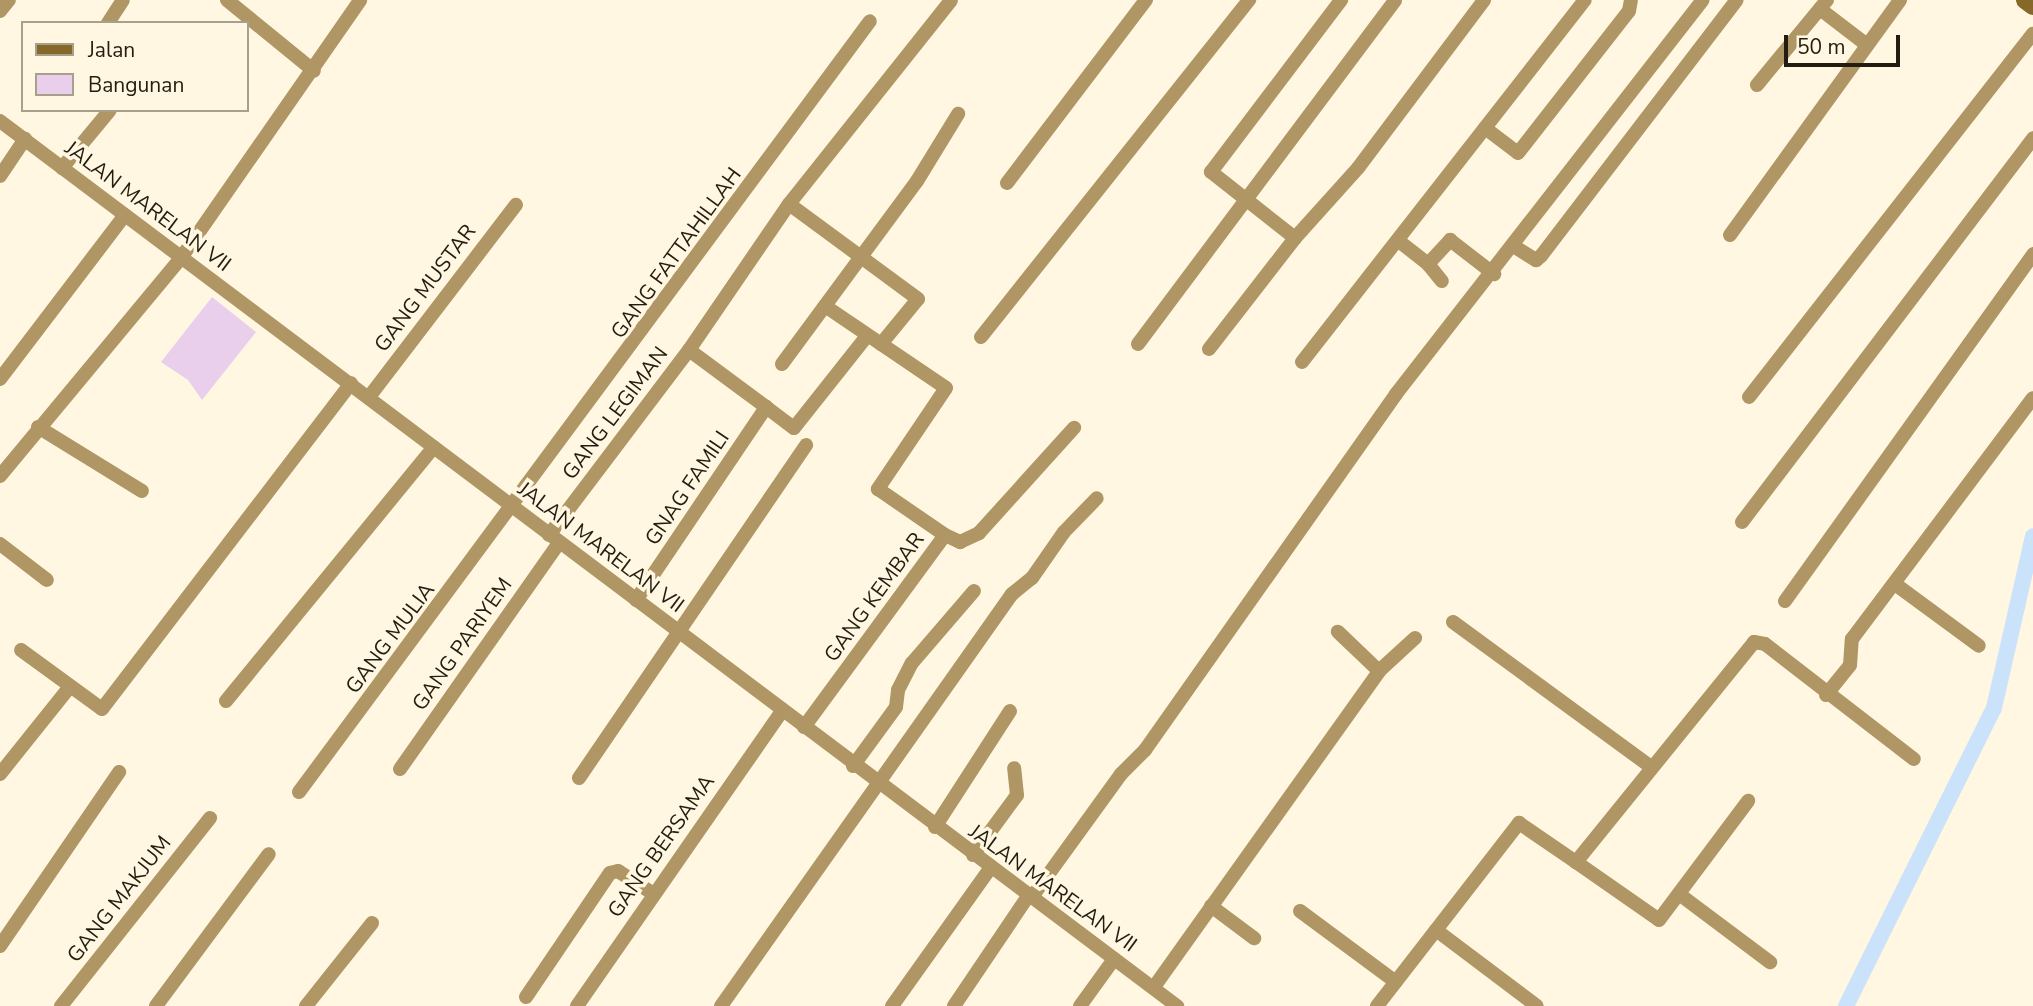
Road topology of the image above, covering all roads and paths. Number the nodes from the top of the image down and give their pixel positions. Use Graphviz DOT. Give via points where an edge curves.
graph roads {
  1 [pos="9,0"];
  2 [pos="123,0"];
  3 [pos="227,0"];
  4 [pos="360,0"];
  5 [pos="951,0"];
  6 [pos="1146,0"];
  7 [pos="1249,0"];
  8 [pos="1341,0"];
  9 [pos="1395,0"];
  10 [pos="1484,0"];
  11 [pos="1585,0"];
  12 [pos="1631,0"];
  13 [pos="1703,0"];
  14 [pos="1737,0"];
  15 [pos="1900,0"];
  16 [pos="2025,0"];
  17 [pos="1823,5"];
  18 [pos="2033,6"];
  19 [pos="0,11"];
  20 [pos="109,21"];
  21 [pos="870,22"];
  22 [pos="2033,34"];
  23 [pos="1867,45"];
  24 [pos="314,71"];
  25 [pos="1757,85"];
  26 [pos="108,112"];
  27 [pos="958,114"];
  28 [pos="0,121"];
  29 [pos="1485,128"];
  30 [pos="2033,138"];
  31 [pos="25,139"];
  32 [pos="62,168"];
  33 [pos="0,176"];
  34 [pos="1007,183"];
  35 [pos="1246,198"];
  36 [pos="789,204"];
  37 [pos="516,205"];
  38 [pos="124,215"];
  39 [pos="1730,235"];
  40 [pos="1294,237"];
  41 [pos="1400,242"];
  42 [pos="1515,247"];
  43 [pos="2033,254"];
  44 [pos="863,256"];
  45 [pos="181,258"];
  46 [pos="1428,264"];
  47 [pos="1494,274"];
  48 [pos="1442,281"];
  49 [pos="825,306"];
  50 [pos="866,337"];
  51 [pos="981,337"];
  52 [pos="881,344"];
  53 [pos="1138,344"];
  54 [pos="1209,349"];
  55 [pos="689,350"];
  56 [pos="1302,362"];
  57 [pos="782,364"];
  58 [pos="0,379"];
  59 [pos="351,383"];
  60 [pos="369,397"];
  61 [pos="1749,397"];
  62 [pos="2033,398"];
  63 [pos="766,407"];
  64 [pos="38,427"];
  65 [pos="1074,428"];
  66 [pos="806,445"];
  67 [pos="434,447"];
  68 [pos="0,476"];
  69 [pos="142,491"];
  70 [pos="1097,498"];
  71 [pos="514,509"];
  72 [pos="1742,522"];
  73 [pos="945,535"];
  74 [pos="554,539"];
  75 [pos="0,544"];
  76 [pos="47,580"];
  77 [pos="1895,584"];
  78 [pos="974,592"];
  79 [pos="636,600"];
  80 [pos="1785,601"];
  81 [pos="1453,622"];
  82 [pos="677,631"];
  83 [pos="1338,632"];
  84 [pos="1415,638"];
  85 [pos="1979,646"];
  86 [pos="20,650"];
  87 [pos="1380,671"];
  88 [pos="68,689"];
  89 [pos="1826,695"];
  90 [pos="226,701"];
  91 [pos="782,711"];
  92 [pos="1010,711"];
  93 [pos="804,727"];
  94 [pos="1914,759"];
  95 [pos="853,766"];
  96 [pos="1650,766"];
  97 [pos="2,768"];
  98 [pos="1014,768"];
  99 [pos="400,769"];
  100 [pos="119,772"];
  101 [pos="579,778"];
  102 [pos="874,782"];
  103 [pos="299,792"];
  104 [pos="1748,801"];
  105 [pos="210,818"];
  106 [pos="935,827"];
  107 [pos="270,854"];
  108 [pos="973,855"];
  109 [pos="1576,862"];
  110 [pos="991,867"];
  111 [pos="652,893"];
  112 [pos="1679,894"];
  113 [pos="1030,896"];
  114 [pos="1211,906"];
  115 [pos="1300,911"];
  116 [pos="372,923"];
  117 [pos="1436,930"];
  118 [pos="1254,938"];
  119 [pos="0,946"];
  120 [pos="1114,959"];
  121 [pos="1770,962"];
  122 [pos="1396,982"];
  123 [pos="1153,987"];
  124 [pos="526,997"];
  125 [pos="1532,1005"];
  126 [pos="61,1006"];
  127 [pos="156,1006"];
  128 [pos="306,1006"];
  129 [pos="577,1006"];
  130 [pos="720,1006"];
  131 [pos="892,1006"];
  132 [pos="954,1006"];
  133 [pos="1080,1006"];
  134 [pos="1177,1006"];
  135 [pos="1377,1006"];
  1 -- 19 [label="street"];
  2 -- 20 [label="street"];
  3 -- 24 [label="street"];
  4 -- 24 [label="street"];
  5 -- 36 [label="street, GANG LEGIMAN"];
  6 -- 34 [label="street"];
  7 -- 51 [label="street"];
  8 -- 35 [label="street" via="1211,172"];
  9 -- 35 [label="street"];
  10 -- 40 [label="street" via="1358,167"];
  11 -- 29 [label="street"];
  12 -- 29 [label="street" via="1629,10 1518,153"];
  13 -- 42 [label="street"];
  14 -- 42 [label="street" via="1541,256 1536,260"];
  15 -- 23 [label="street"];
  16 -- 18 [label="street"];
  17 -- 23 [label="street"];
  17 -- 25 [label="street"];
  21 -- 71 [label="street, GANG FATTAHILLAH"];
  22 -- 61 [label="street"];
  23 -- 39 [label="street"];
  24 -- 45 [label="street"];
  26 -- 32 [label="street"];
  27 -- 44 [label="street"];
  28 -- 31 [label="street, JALAN MARELAN VII"];
  29 -- 41 [label="street"];
  30 -- 72 [label="street"];
  31 -- 32 [label="street, JALAN MARELAN VII"];
  31 -- 33 [label="street"];
  32 -- 38 [label="street, JALAN MARELAN VII"];
  35 -- 40 [label="street"];
  35 -- 53 [label="street"];
  36 -- 44 [label="street"];
  36 -- 55 [label="street, GANG LEGIMAN"];
  37 -- 60 [label="street, GANG MUSTAR"];
  38 -- 45 [label="street, JALAN MARELAN VII"];
  38 -- 58 [label="street"];
  40 -- 54 [label="street"];
  41 -- 46 [label="street"];
  41 -- 56 [label="street"];
  42 -- 47 [label="street"];
  43 -- 80 [label="street"];
  44 -- 49 [label="street"];
  44 -- 52 [label="street" via="918,299"];
  45 -- 59 [label="street, JALAN MARELAN VII"];
  45 -- 64 [label="street"];
  46 -- 47 [label="street" via="1450,240"];
  46 -- 48 [label="street"];
  47 -- 113 [label="street" via="1396,394 1145,751 1121,774"];
  49 -- 50 [label="street"];
  49 -- 57 [label="street"];
  50 -- 52 [label="street"];
  50 -- 63 [label="street" via="794,428"];
  52 -- 73 [label="street" via="947,390 878,489"];
  55 -- 63 [label="street"];
  55 -- 74 [label="street, GANG LEGIMAN"];
  59 -- 60 [label="street, JALAN MARELAN VII"];
  59 -- 88 [label="street" via="104,707 96,709"];
  60 -- 67 [label="street, JALAN MARELAN VII"];
  62 -- 77 [label="street"];
  63 -- 79 [label="street, GNAG FAMILI"];
  64 -- 68 [label="street"];
  64 -- 69 [label="street"];
  65 -- 73 [label="street, GANG KEMBAR" via="979,533 960,542"];
  66 -- 82 [label="street"];
  67 -- 71 [label="street, JALAN MARELAN VII"];
  67 -- 90 [label="street"];
  70 -- 102 [label="street" via="1064,532 1032,578 1012,594"];
  71 -- 74 [label="street, JALAN MARELAN VII"];
  71 -- 103 [label="street, GANG MULIA"];
  73 -- 93 [label="street, GANG KEMBAR"];
  74 -- 79 [label="street, JALAN MARELAN VII"];
  74 -- 99 [label="street, GANG PARIYEM"];
  75 -- 76 [label="street"];
  77 -- 85 [label="street"];
  77 -- 89 [label="street" via="1852,639 1850,665"];
  78 -- 95 [label="street" via="912,663 898,690 896,707"];
  79 -- 82 [label="street, JALAN MARELAN VII"];
  81 -- 96 [label="street"];
  82 -- 91 [label="street, JALAN MARELAN VII"];
  82 -- 101 [label="street"];
  83 -- 87 [label="street"];
  84 -- 87 [label="street"];
  86 -- 88 [label="street"];
  87 -- 114 [label="street"];
  88 -- 97 [label="street"];
  89 -- 94 [label="street"];
  89 -- 96 [label="street" via="1765,644 1754,642"];
  91 -- 93 [label="street, JALAN MARELAN VII"];
  91 -- 111 [label="street, GANG BERSAMA"];
  92 -- 106 [label="street"];
  93 -- 95 [label="street, JALAN MARELAN VII"];
  95 -- 102 [label="street, JALAN MARELAN VII"];
  96 -- 109 [label="street"];
  98 -- 108 [label="street" via="1017,795"];
  100 -- 119 [label="street"];
  102 -- 106 [label="street, JALAN MARELAN VII"];
  102 -- 130 [label="street"];
  104 -- 112 [label="street"];
  105 -- 126 [label="street, GANG MAKJUM"];
  106 -- 108 [label="street, JALAN MARELAN VII"];
  107 -- 127 [label="street"];
  108 -- 110 [label="street, JALAN MARELAN VII"];
  109 -- 112 [label="street" via="1659,920"];
  109 -- 117 [label="street" via="1519,822"];
  110 -- 113 [label="street, JALAN MARELAN VII"];
  110 -- 131 [label="street"];
  111 -- 124 [label="street" via="618,871 610,873"];
  111 -- 129 [label="street, GANG BERSAMA"];
  112 -- 121 [label="street"];
  113 -- 120 [label="street, JALAN MARELAN VII"];
  113 -- 132 [label="street"];
  114 -- 118 [label="street"];
  114 -- 123 [label="street"];
  115 -- 122 [label="street"];
  116 -- 128 [label="street"];
  117 -- 122 [label="street"];
  117 -- 125 [label="street"];
  120 -- 123 [label="street, JALAN MARELAN VII"];
  120 -- 133 [label="street"];
  122 -- 135 [label="street"];
  123 -- 134 [label="street, JALAN MARELAN VII"];
}
